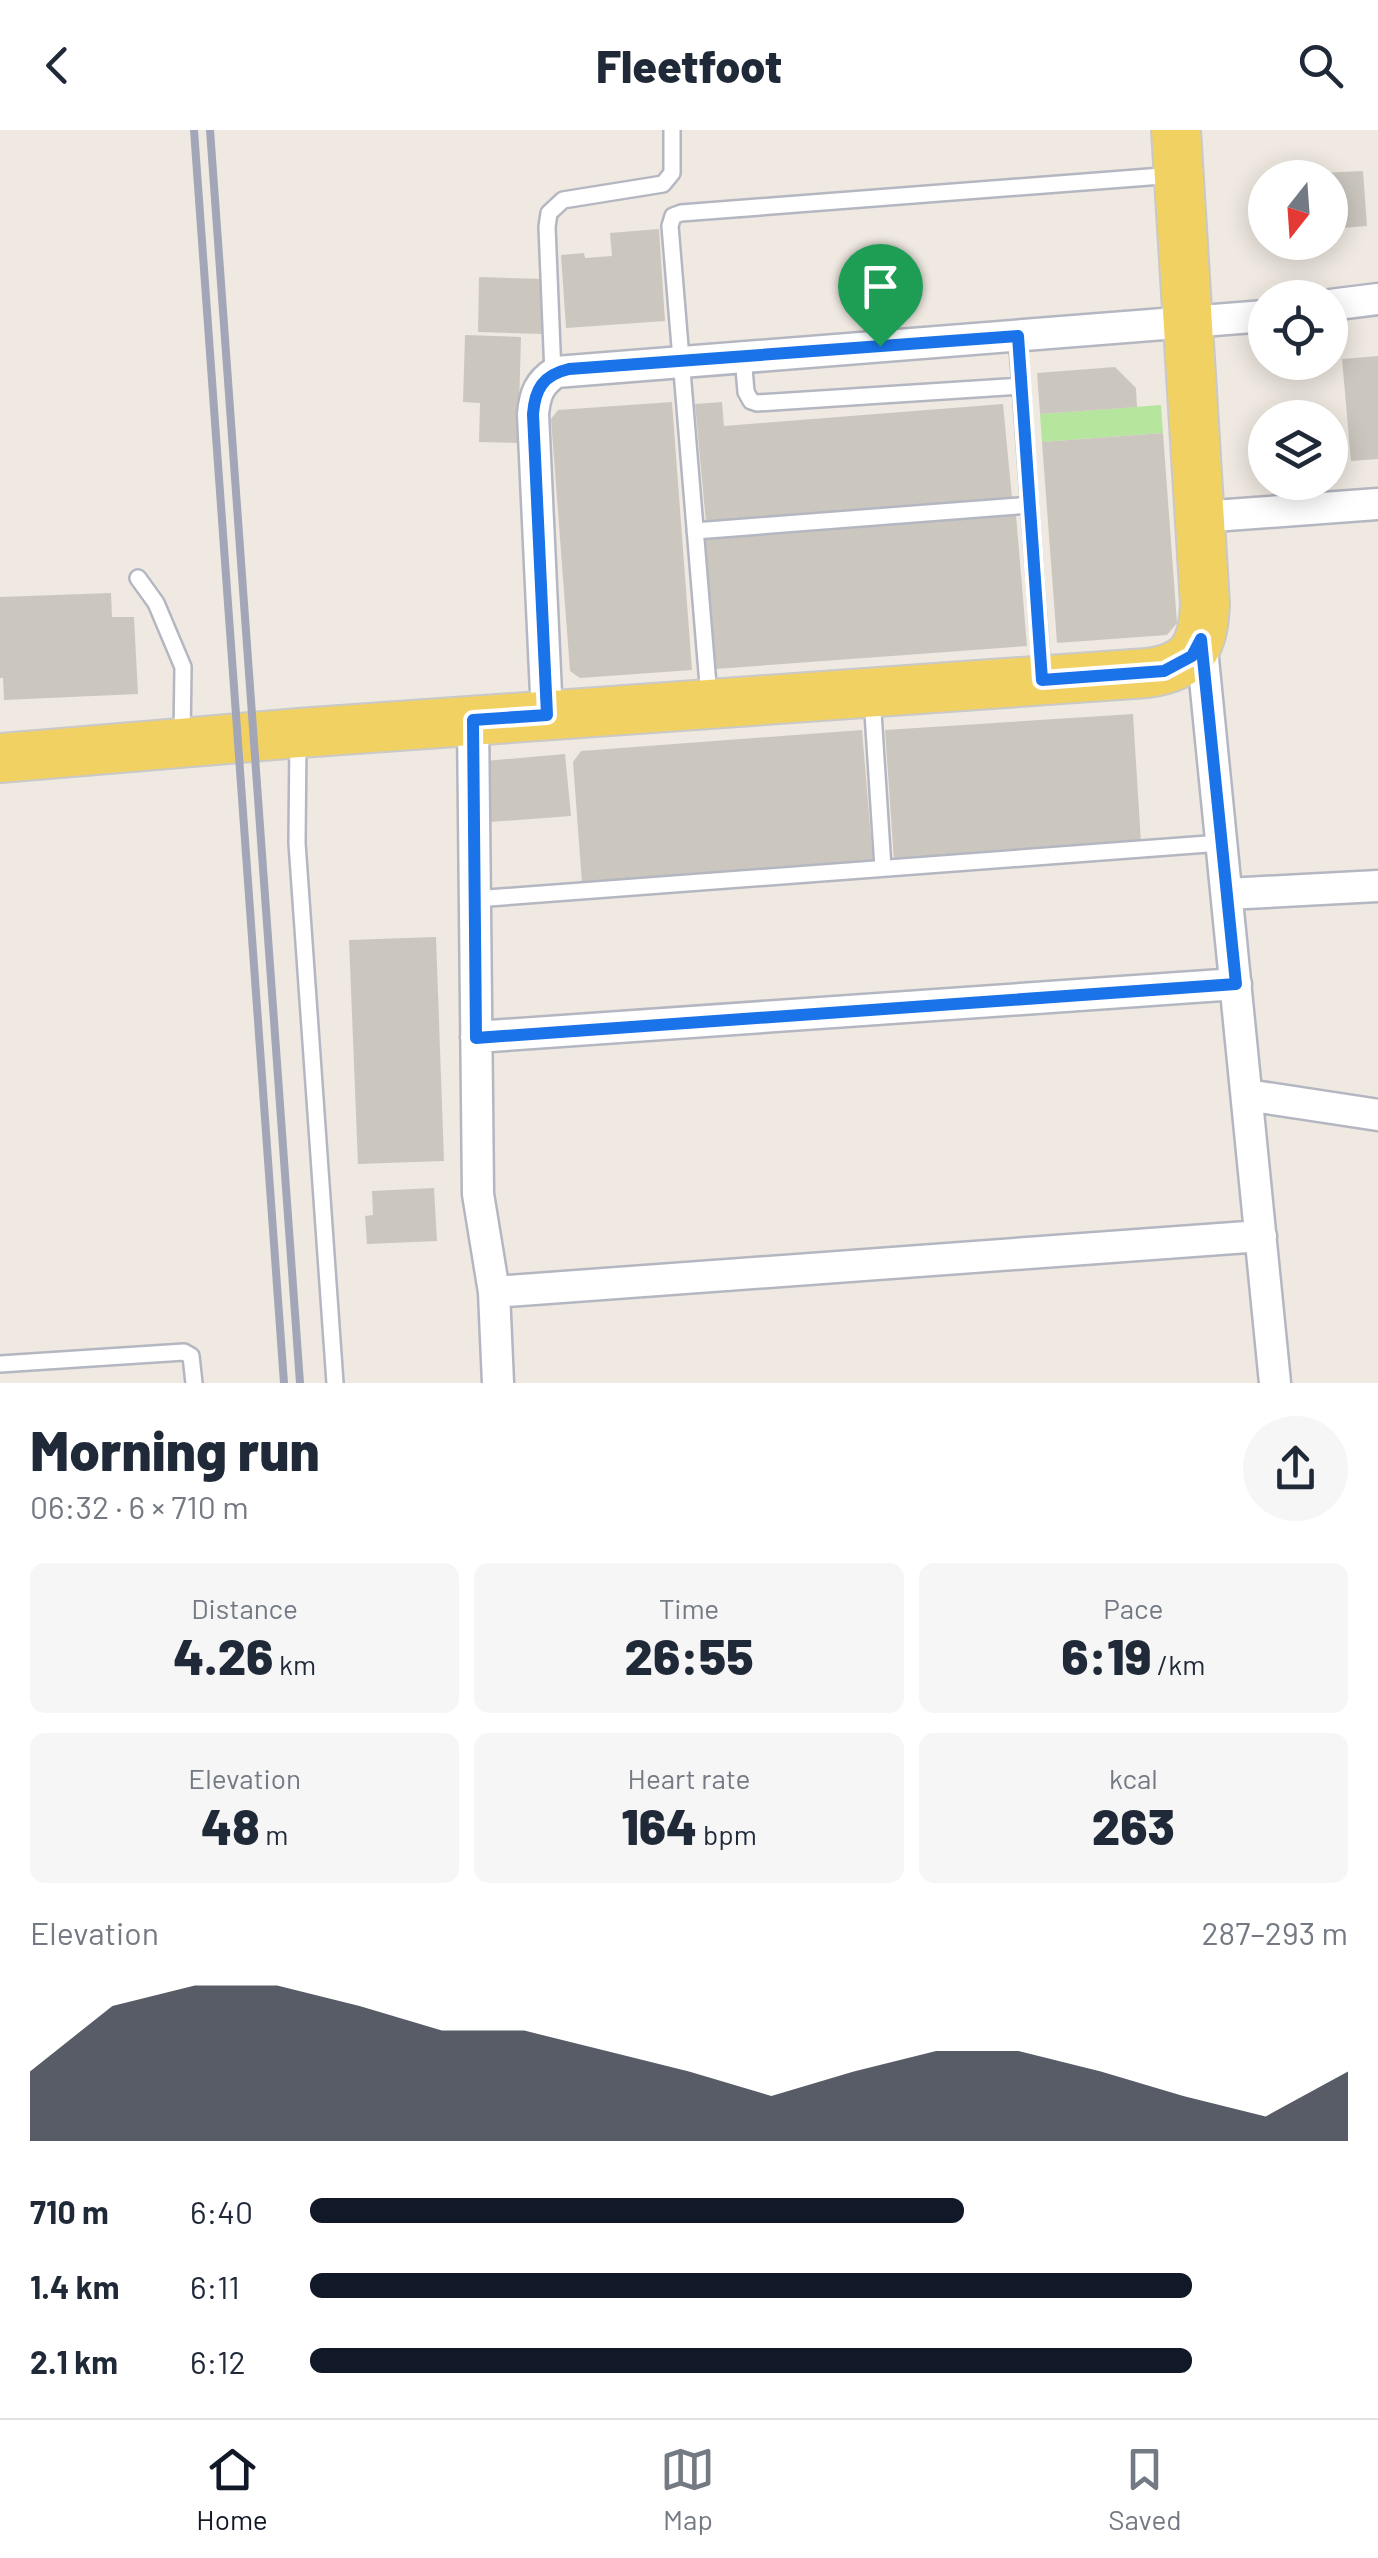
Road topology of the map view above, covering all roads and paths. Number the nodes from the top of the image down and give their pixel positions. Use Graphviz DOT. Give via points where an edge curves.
graph roads {
  1 [pos="672,130"];
  2 [pos="1178,152"];
  3 [pos="1378,299"];
  4 [pos="1348,303"];
  5 [pos="1248,318"];
  6 [pos="1189,323"];
  7 [pos="1018,336"];
  8 [pos="743,356"];
  9 [pos="681,361"];
  10 [pos="553,374"];
  11 [pos="1021,386"];
  12 [pos="1378,504"];
  13 [pos="1030,505"];
  14 [pos="1200,517"];
  15 [pos="695,530"];
  16 [pos="138,578"];
  17 [pos="1201,639"];
  18 [pos="1042,680"];
  19 [pos="871,692"];
  20 [pos="709,704"];
  21 [pos="547,715"];
  22 [pos="473,720"];
  23 [pos="298,733"];
  24 [pos="0,739"];
  25 [pos="182,742"];
  26 [pos="1,758"];
  27 [pos="1222,842"];
  28 [pos="883,868"];
  29 [pos="1378,886"];
  30 [pos="1227,894"];
  31 [pos="475,900"];
  32 [pos="1236,984"];
  33 [pos="476,1038"];
  34 [pos="1247,1095"];
  35 [pos="1378,1116"];
  36 [pos="1261,1236"];
  37 [pos="494,1292"];
  38 [pos="0,1364"];
  39 [pos="194,1383"];
  40 [pos="335,1383"];
  41 [pos="498,1383"];
  42 [pos="1276,1383"];
  1 -- 10 [label="lane" via="673,167 663,184 563,200 549,214"];
  2 -- 6 [label="main road"];
  2 -- 9 [label="lane" via="677,214 670,226"];
  3 -- 4 [label="street"];
  5 -- 6 [label="street"];
  6 -- 7 [label="street"];
  6 -- 14 [label="main road"];
  7 -- 8 [label="street"];
  7 -- 11 [label="lane"];
  8 -- 9 [label="street"];
  8 -- 11 [label="lane" via="747,397 763,404"];
  9 -- 10 [label="street"];
  9 -- 15 [label="lane"];
  10 -- 21 [label="street" via="537,390 533,414"];
  11 -- 13 [label="lane"];
  12 -- 14 [label="street"];
  13 -- 15 [label="lane"];
  13 -- 18 [label="lane"];
  14 -- 17 [label="main road"];
  15 -- 20 [label="lane"];
  16 -- 25 [label="lane" via="156,602 183,667"];
  17 -- 18 [label="main road" via="1192,656 1164,671"];
  17 -- 27 [label="street"];
  18 -- 19 [label="main road"];
  19 -- 20 [label="main road"];
  19 -- 28 [label="lane"];
  20 -- 21 [label="main road"];
  21 -- 22 [label="main road"];
  22 -- 23 [label="main road"];
  22 -- 31 [label="street"];
  23 -- 25 [label="main road"];
  23 -- 40 [label="lane" via="297,842"];
  24 -- 26 [label="lane"];
  25 -- 26 [label="main road"];
  27 -- 28 [label="lane"];
  27 -- 30 [label="street"];
  28 -- 31 [label="lane"];
  29 -- 30 [label="street"];
  30 -- 32 [label="street"];
  31 -- 33 [label="street"];
  32 -- 33 [label="street"];
  32 -- 34 [label="street"];
  33 -- 37 [label="street" via="478,1194"];
  34 -- 35 [label="street"];
  34 -- 36 [label="street"];
  36 -- 37 [label="street"];
  36 -- 42 [label="street"];
  37 -- 41 [label="street"];
  38 -- 39 [label="lane" via="184,1352 191,1356"];
}
